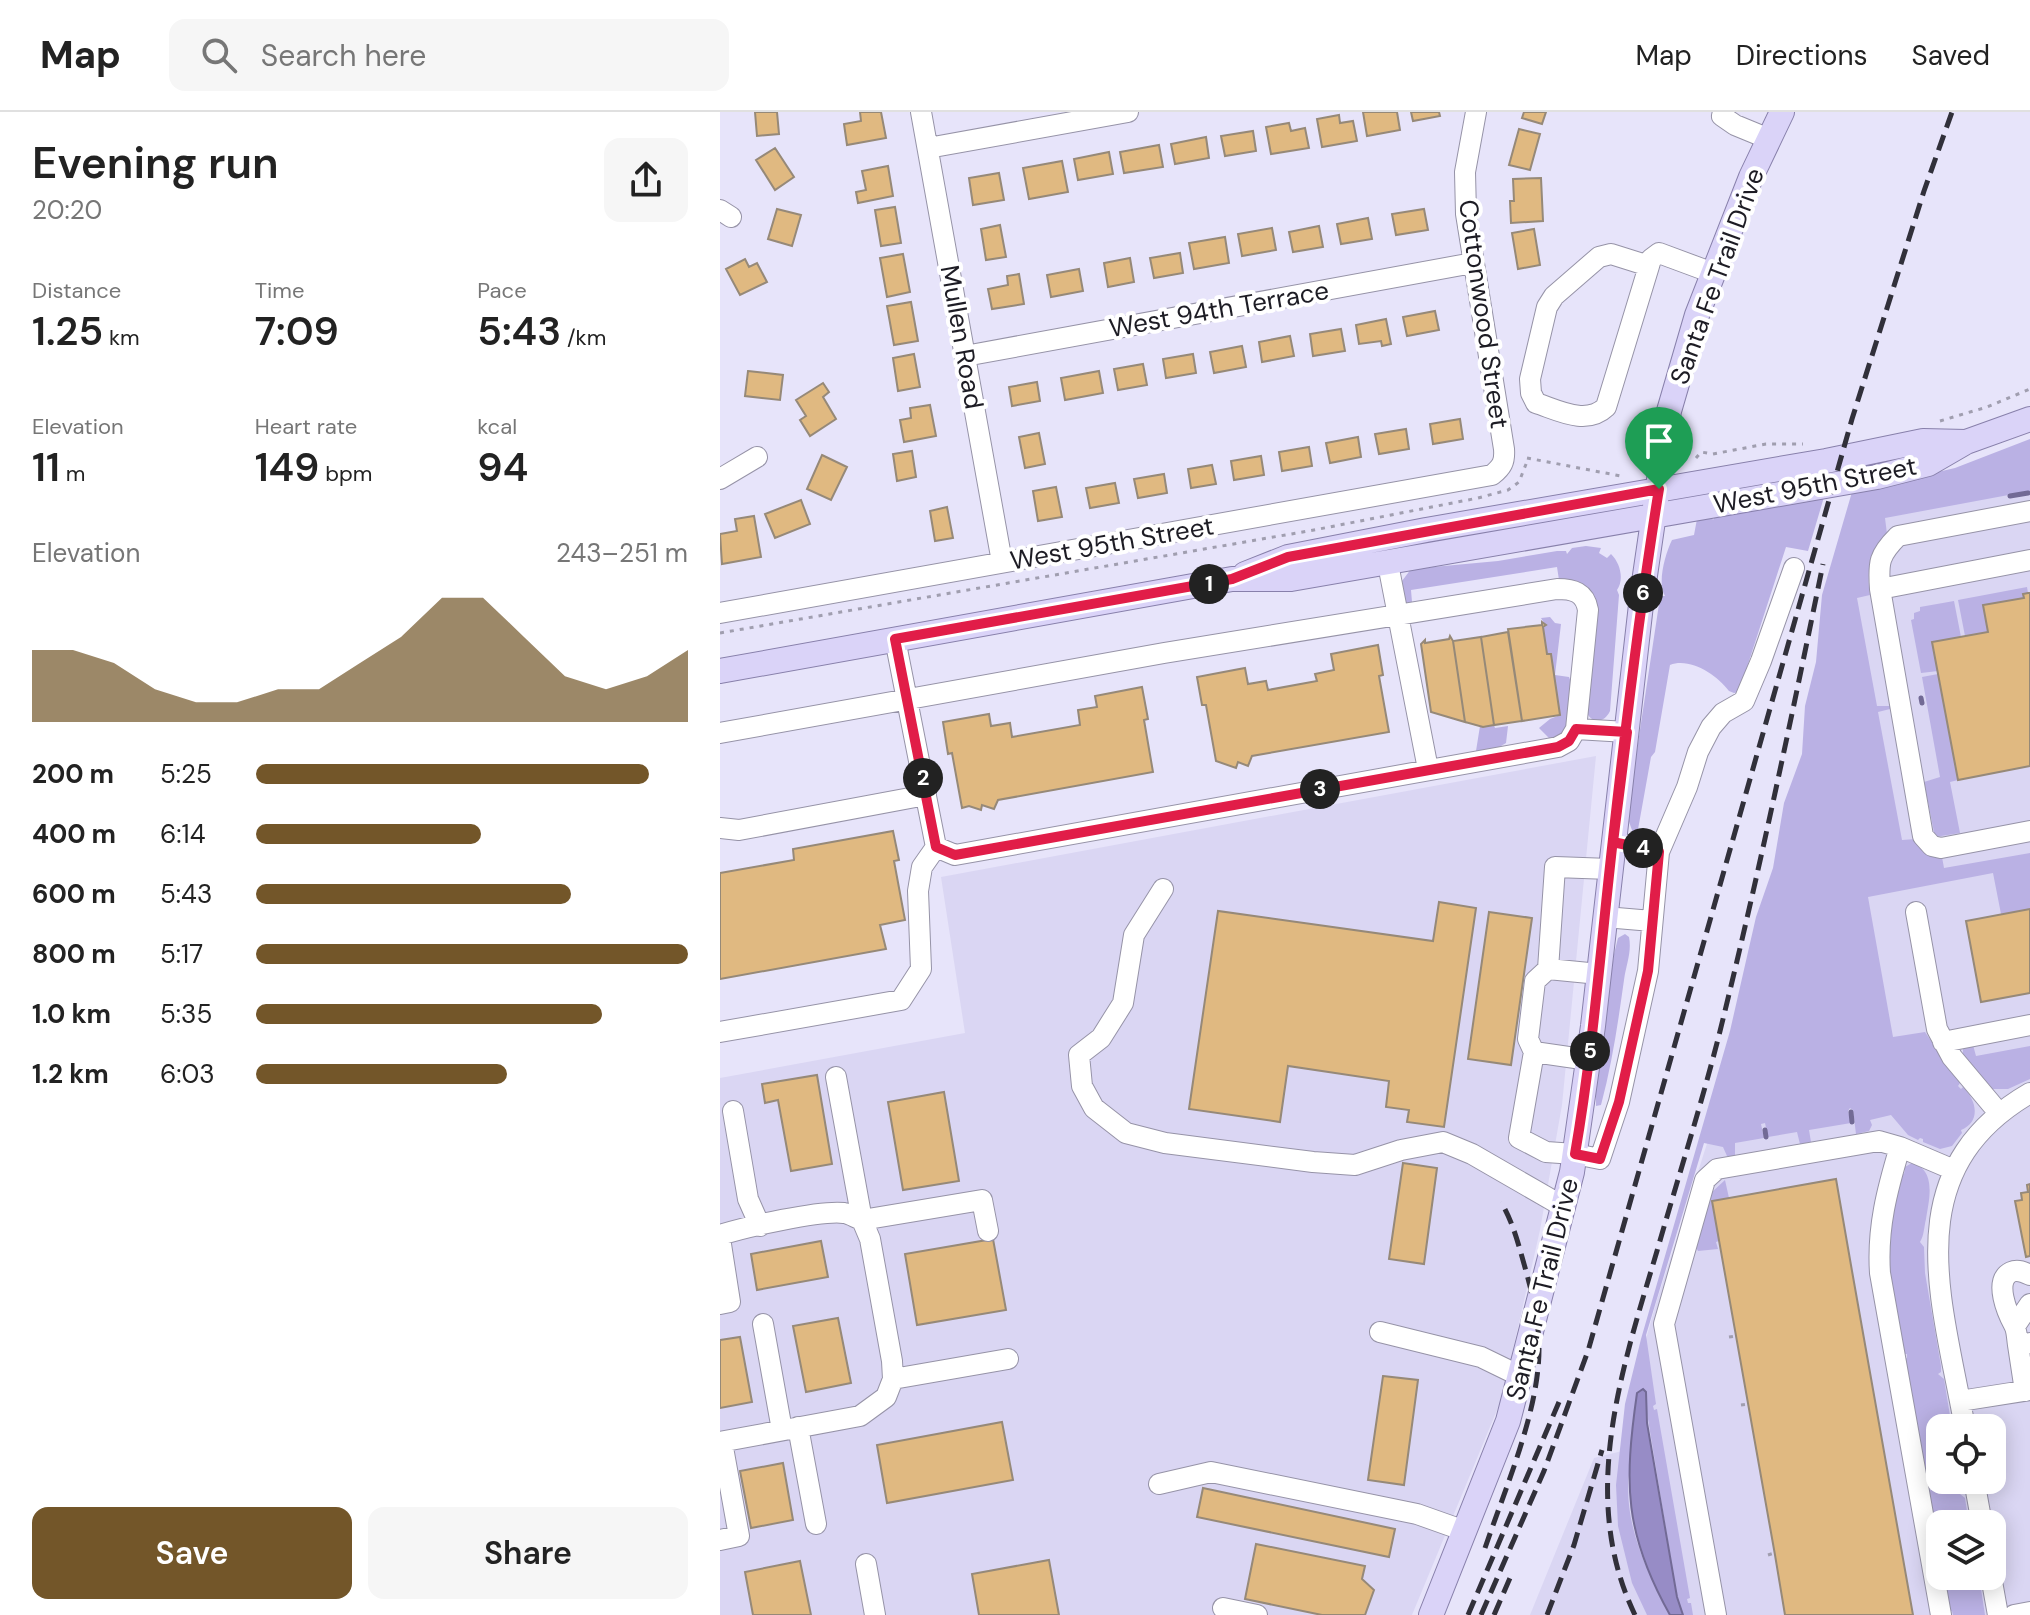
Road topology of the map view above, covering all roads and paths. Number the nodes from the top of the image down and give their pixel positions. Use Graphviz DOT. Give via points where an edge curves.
graph roads {
  1 [pos="921,112"];
  2 [pos="1128,112"];
  3 [pos="1476,112"];
  4 [pos="1723,112"];
  5 [pos="1782,112"];
  6 [pos="1769,139"];
  7 [pos="928,148"];
  8 [pos="1473,263"];
  9 [pos="1649,266"];
  10 [pos="1713,273"];
  11 [pos="965,356"];
  12 [pos="2030,419"];
  13 [pos="1966,442"];
  14 [pos="757,457"];
  15 [pos="1501,467"];
  16 [pos="1629,478"];
  17 [pos="720,479"];
  18 [pos="1659,489"];
  19 [pos="2030,511"];
  20 [pos="1655,515"];
  21 [pos="2030,560"];
  22 [pos="1002,562"];
  23 [pos="1388,564"];
  24 [pos="1794,568"];
  25 [pos="1232,579"];
  26 [pos="1880,589"];
  27 [pos="720,613"];
  28 [pos="1398,614"];
  29 [pos="720,633"];
  30 [pos="895,639"];
  31 [pos="720,671"];
  32 [pos="907,697"];
  33 [pos="1576,729"];
  34 [pos="1627,732"];
  35 [pos="720,733"];
  36 [pos="1428,769"];
  37 [pos="926,795"];
  38 [pos="720,828"];
  39 [pos="2030,831"];
  40 [pos="1613,842"];
  41 [pos="936,847"];
  42 [pos="1659,852"];
  43 [pos="1610,869"];
  44 [pos="1163,889"];
  45 [pos="1916,912"];
  46 [pos="1605,917"];
  47 [pos="1652,921"];
  48 [pos="1548,969"];
  49 [pos="1599,974"];
  50 [pos="2030,1025"];
  51 [pos="720,1032"];
  52 [pos="1943,1042"];
  53 [pos="1534,1052"];
  54 [pos="1589,1060"];
  55 [pos="836,1077"];
  56 [pos="2030,1093"];
  57 [pos="733,1111"];
  58 [pos="1999,1113"];
  59 [pos="1900,1147"];
  60 [pos="1575,1154"];
  61 [pos="1954,1170"];
  62 [pos="1564,1207"];
  63 [pos="862,1220"];
  64 [pos="760,1226"];
  65 [pos="988,1231"];
  66 [pos="720,1236"];
  67 [pos="2030,1275"];
  68 [pos="720,1304"];
  69 [pos="2030,1304"];
  70 [pos="763,1324"];
  71 [pos="1380,1332"];
  72 [pos="1736,1336"];
  73 [pos="1729,1337"];
  74 [pos="2021,1338"];
  75 [pos="1008,1359"];
  76 [pos="1520,1376"];
  77 [pos="893,1379"];
  78 [pos="2028,1390"];
  79 [pos="1960,1401"];
  80 [pos="1748,1404"];
  81 [pos="1741,1405"];
  82 [pos="1962,1414"];
  83 [pos="790,1429"];
  84 [pos="721,1442"];
  85 [pos="1159,1484"];
  86 [pos="816,1524"];
  87 [pos="1465,1531"];
  88 [pos="720,1540"];
  89 [pos="1774,1553"];
  90 [pos="1768,1555"];
  91 [pos="866,1564"];
  92 [pos="1994,1590"];
  93 [pos="1223,1608"];
  94 [pos="2030,1612"];
  95 [pos="875,1615"];
  96 [pos="1257,1615"];
  97 [pos="1431,1615"];
  98 [pos="1716,1615"];
  99 [pos="1941,1615"];
  100 [pos="1998,1615"];
  101 [pos="2014,1615"];
  1 -- 7 [label="street, Mullen Road"];
  2 -- 7 [label="street"];
  3 -- 8 [label="street, Cottonwood Street" via="1465,172"];
  4 -- 6 [label="street" via="1735,125"];
  5 -- 6 [label="main road, Santa Fe Trail Drive"];
  6 -- 10 [label="main road, Santa Fe Trail Drive"];
  7 -- 11 [label="street, Mullen Road"];
  8 -- 11 [label="street, West 94th Terrace"];
  8 -- 15 [label="street, Cottonwood Street" via="1504,449"];
  9 -- 9 [label="street" via="1606,407 1600,413 1574,416 1536,403 1530,379 1554,296 1599,257 1611,254"];
  9 -- 10 [label="street" via="1659,253"];
  10 -- 18 [label="main road, Santa Fe Trail Drive" via="1669,411"];
  11 -- 22 [label="street, Mullen Road"];
  12 -- 13 [label="main road, West 95th Street"];
  13 -- 18 [label="main road, West 95th Street" via="1923,441"];
  13 -- 20 [label="main road, West 95th Street" via="1928,464 1877,477"];
  14 -- 17 [label="street"];
  15 -- 22 [label="street, West 95th Street" via="1476,479"];
  16 -- 29 [label="path" via="1528,459 1519,482 1478,498"];
  18 -- 20 [label="main road, Santa Fe Trail Drive"];
  18 -- 25 [label="main road, West 95th Street" via="1288,557"];
  19 -- 26 [label="street" via="1898,536 1883,551"];
  20 -- 23 [label="main road, West 95th Street"];
  20 -- 34 [label="main road, Santa Fe Trail Drive"];
  21 -- 26 [label="street"];
  22 -- 27 [label="street, West 95th Street"];
  23 -- 25 [label="main road, West 95th Street" via="1291,579"];
  23 -- 28 [label="street"];
  24 -- 42 [label="street" via="1744,701 1711,727"];
  25 -- 30 [label="main road, West 95th Street"];
  26 -- 39 [label="street" via="1923,836 1941,848"];
  28 -- 32 [label="street"];
  28 -- 33 [label="street" via="1557,589 1582,595 1588,610"];
  28 -- 36 [label="street"];
  30 -- 31 [label="main road, West 95th Street"];
  30 -- 32 [label="street"];
  32 -- 35 [label="street"];
  32 -- 37 [label="street"];
  33 -- 34 [label="street"];
  33 -- 36 [label="street" via="1558,747"];
  34 -- 40 [label="main road, Santa Fe Trail Drive"];
  36 -- 41 [label="street" via="955,855"];
  37 -- 38 [label="street" via="739,830"];
  37 -- 41 [label="street"];
  40 -- 42 [label="street"];
  40 -- 43 [label="main road, Santa Fe Trail Drive"];
  41 -- 51 [label="street" via="922,867 918,891 921,969 901,1000"];
  42 -- 47 [label="street"];
  43 -- 46 [label="main road, Santa Fe Trail Drive"];
  43 -- 48 [label="street" via="1555,867"];
  44 -- 62 [label="street" via="1134,935 1123,1003 1101,1038 1079,1055 1082,1086 1094,1108 1126,1133 1165,1143 1313,1162 1355,1165 1443,1142"];
  45 -- 52 [label="street"];
  46 -- 47 [label="street"];
  46 -- 49 [label="main road, Santa Fe Trail Drive"];
  47 -- 60 [label="street" via="1648,971 1610,1130 1600,1159"];
  48 -- 49 [label="street"];
  48 -- 53 [label="street" via="1535,981 1528,1039"];
  49 -- 54 [label="main road, Santa Fe Trail Drive"];
  50 -- 52 [label="street"];
  52 -- 58 [label="street"];
  53 -- 54 [label="street"];
  53 -- 60 [label="street" via="1519,1138 1546,1152"];
  54 -- 60 [label="main road, Santa Fe Trail Drive"];
  55 -- 63 [label="street"];
  56 -- 58 [label="street"];
  57 -- 64 [label="street" via="748,1199"];
  58 -- 61 [label="street"];
  59 -- 61 [label="street"];
  59 -- 98 [label="street" via="1879,1141 1717,1169 1705,1180 1664,1324"];
  59 -- 99 [label="street" via="1880,1220 1880,1273"];
  60 -- 62 [label="main road, Santa Fe Trail Drive"];
  61 -- 79 [label="street" via="1942,1200 1937,1252"];
  62 -- 76 [label="main road, Santa Fe Trail Drive"];
  63 -- 64 [label="street" via="845,1213"];
  63 -- 65 [label="street" via="982,1200"];
  63 -- 77 [label="street" via="870,1239"];
  64 -- 66 [label="street"];
  66 -- 68 [label="street" via="730,1302"];
  67 -- 74 [label="street" via="2016,1271 2004,1283 2008,1318"];
  69 -- 74 [label="street"];
  70 -- 83 [label="street"];
  71 -- 76 [label="street" via="1481,1357"];
  72 -- 73 [label="path"];
  74 -- 78 [label="street"];
  75 -- 77 [label="street"];
  76 -- 87 [label="main road, Santa Fe Trail Drive"];
  77 -- 83 [label="street" via="886,1397 860,1416"];
  78 -- 79 [label="street"];
  79 -- 82 [label="street"];
  80 -- 81 [label="path"];
  83 -- 84 [label="street"];
  83 -- 86 [label="street"];
  84 -- 88 [label="street" via="739,1536"];
  85 -- 87 [label="street" via="1211,1472 1417,1514"];
  87 -- 97 [label="main road, Santa Fe Trail Drive"];
  89 -- 90 [label="path"];
  91 -- 95 [label="street"];
  92 -- 100 [label="street"];
  93 -- 96 [label="street"];
  94 -- 101 [label="street"];
}
